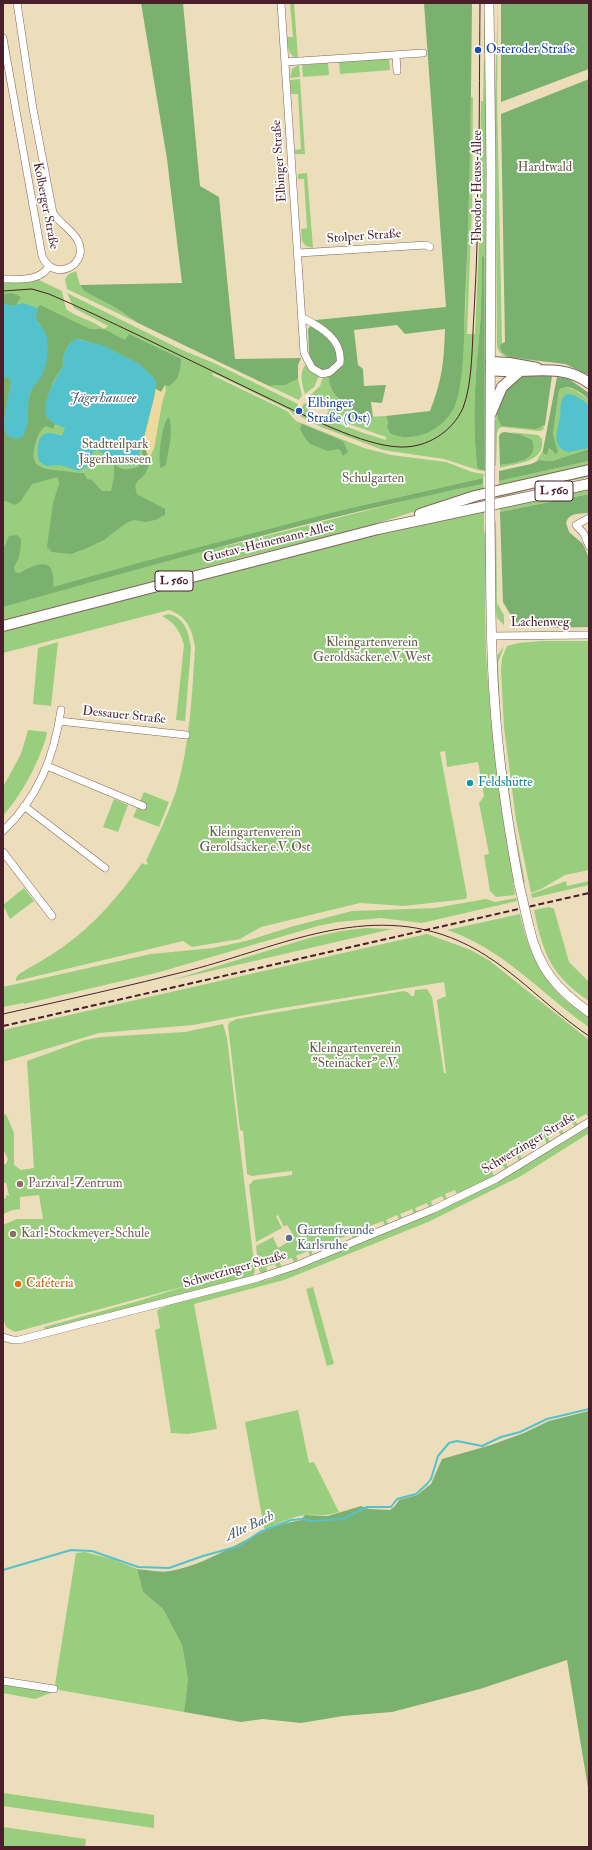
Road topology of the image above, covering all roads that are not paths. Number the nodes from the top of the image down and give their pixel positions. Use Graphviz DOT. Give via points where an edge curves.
graph roads {
  1 [pos="17,3"];
  2 [pos="281,3"];
  3 [pos="489,3"];
  4 [pos="3,38"];
  5 [pos="423,53"];
  6 [pos="396,55"];
  7 [pos="285,62"];
  8 [pos="397,71"];
  9 [pos="430,247"];
  10 [pos="298,253"];
  11 [pos="49,266"];
  12 [pos="3,279"];
  13 [pos="303,318"];
  14 [pos="491,366"];
  15 [pos="546,370"];
  16 [pos="519,372"];
  17 [pos="589,383"];
  18 [pos="491,413"];
  19 [pos="589,470"];
  20 [pos="589,484"];
  21 [pos="589,518"];
  22 [pos="378,529"];
  23 [pos="589,546"];
  24 [pos="3,626"];
  25 [pos="589,635"];
  26 [pos="492,636"];
  27 [pos="61,710"];
  28 [pos="59,721"];
  29 [pos="186,735"];
  30 [pos="47,766"];
  31 [pos="24,806"];
  32 [pos="143,806"];
  33 [pos="3,831"];
  34 [pos="3,852"];
  35 [pos="105,868"];
  36 [pos="52,916"];
  37 [pos="589,1012"];
  38 [pos="589,1122"];
  39 [pos="3,1338"];
  40 [pos="3,1681"];
  41 [pos="54,1689"];
  1 -- 11 [label="street, Kolberger Straße" via="33,109 53,213 75,236 80,247 74,264 62,270"];
  2 -- 7 [label="street, Elbinger Straße"];
  3 -- 14 [label="street, Theodor-Heuss-Allee"];
  4 -- 11 [label="street, Kolberger Straße" via="40,249"];
  5 -- 6 [label="street"];
  6 -- 7 [label="street"];
  6 -- 8 [label="street"];
  7 -- 10 [label="street, Elbinger Straße"];
  9 -- 10 [label="street, Stolper Straße" via="426,245"];
  10 -- 13 [label="street, Elbinger Straße"];
  11 -- 12 [label="street" via="46,272 38,277"];
  13 -- 13 [label="street, Elbinger Straße" via="304,353 308,363 317,372 330,372 340,364 340,352 335,341 319,326"];
  14 -- 15 [label="main road" via="516,364"];
  14 -- 16 [label="main road"];
  14 -- 18 [label="street, Theodor-Heuss-Allee"];
  15 -- 16 [label="main road"];
  15 -- 17 [label="main road" via="576,375"];
  16 -- 18 [label="main road" via="502,387"];
  18 -- 26 [label="street, Theodor-Heuss-Allee, bridge"];
  19 -- 22 [label="main road, Gustav-Heinemann-Allee / L 560" via="475,496"];
  20 -- 22 [label="main road, Gustav-Heinemann-Allee / L 560"];
  21 -- 23 [label="street" via="576,524"];
  22 -- 24 [label="main road, Gustav-Heinemann-Allee / L 560"];
  25 -- 26 [label="street, Lachenweg"];
  26 -- 37 [label="street, Theodor-Heuss-Allee, bridge" via="499,758 529,927 545,971 562,991"];
  27 -- 28 [label="street"];
  28 -- 29 [label="street, Dessauer Straße"];
  28 -- 30 [label="street" via="55,744"];
  30 -- 31 [label="street" via="38,786"];
  30 -- 32 [label="street"];
  31 -- 33 [label="street"];
  31 -- 35 [label="street"];
  34 -- 36 [label="street"];
  38 -- 39 [label="street, Schwetzinger Straße" via="496,1179 458,1198 295,1266 258,1278 22,1339"];
  40 -- 41 [label="street"];
}
